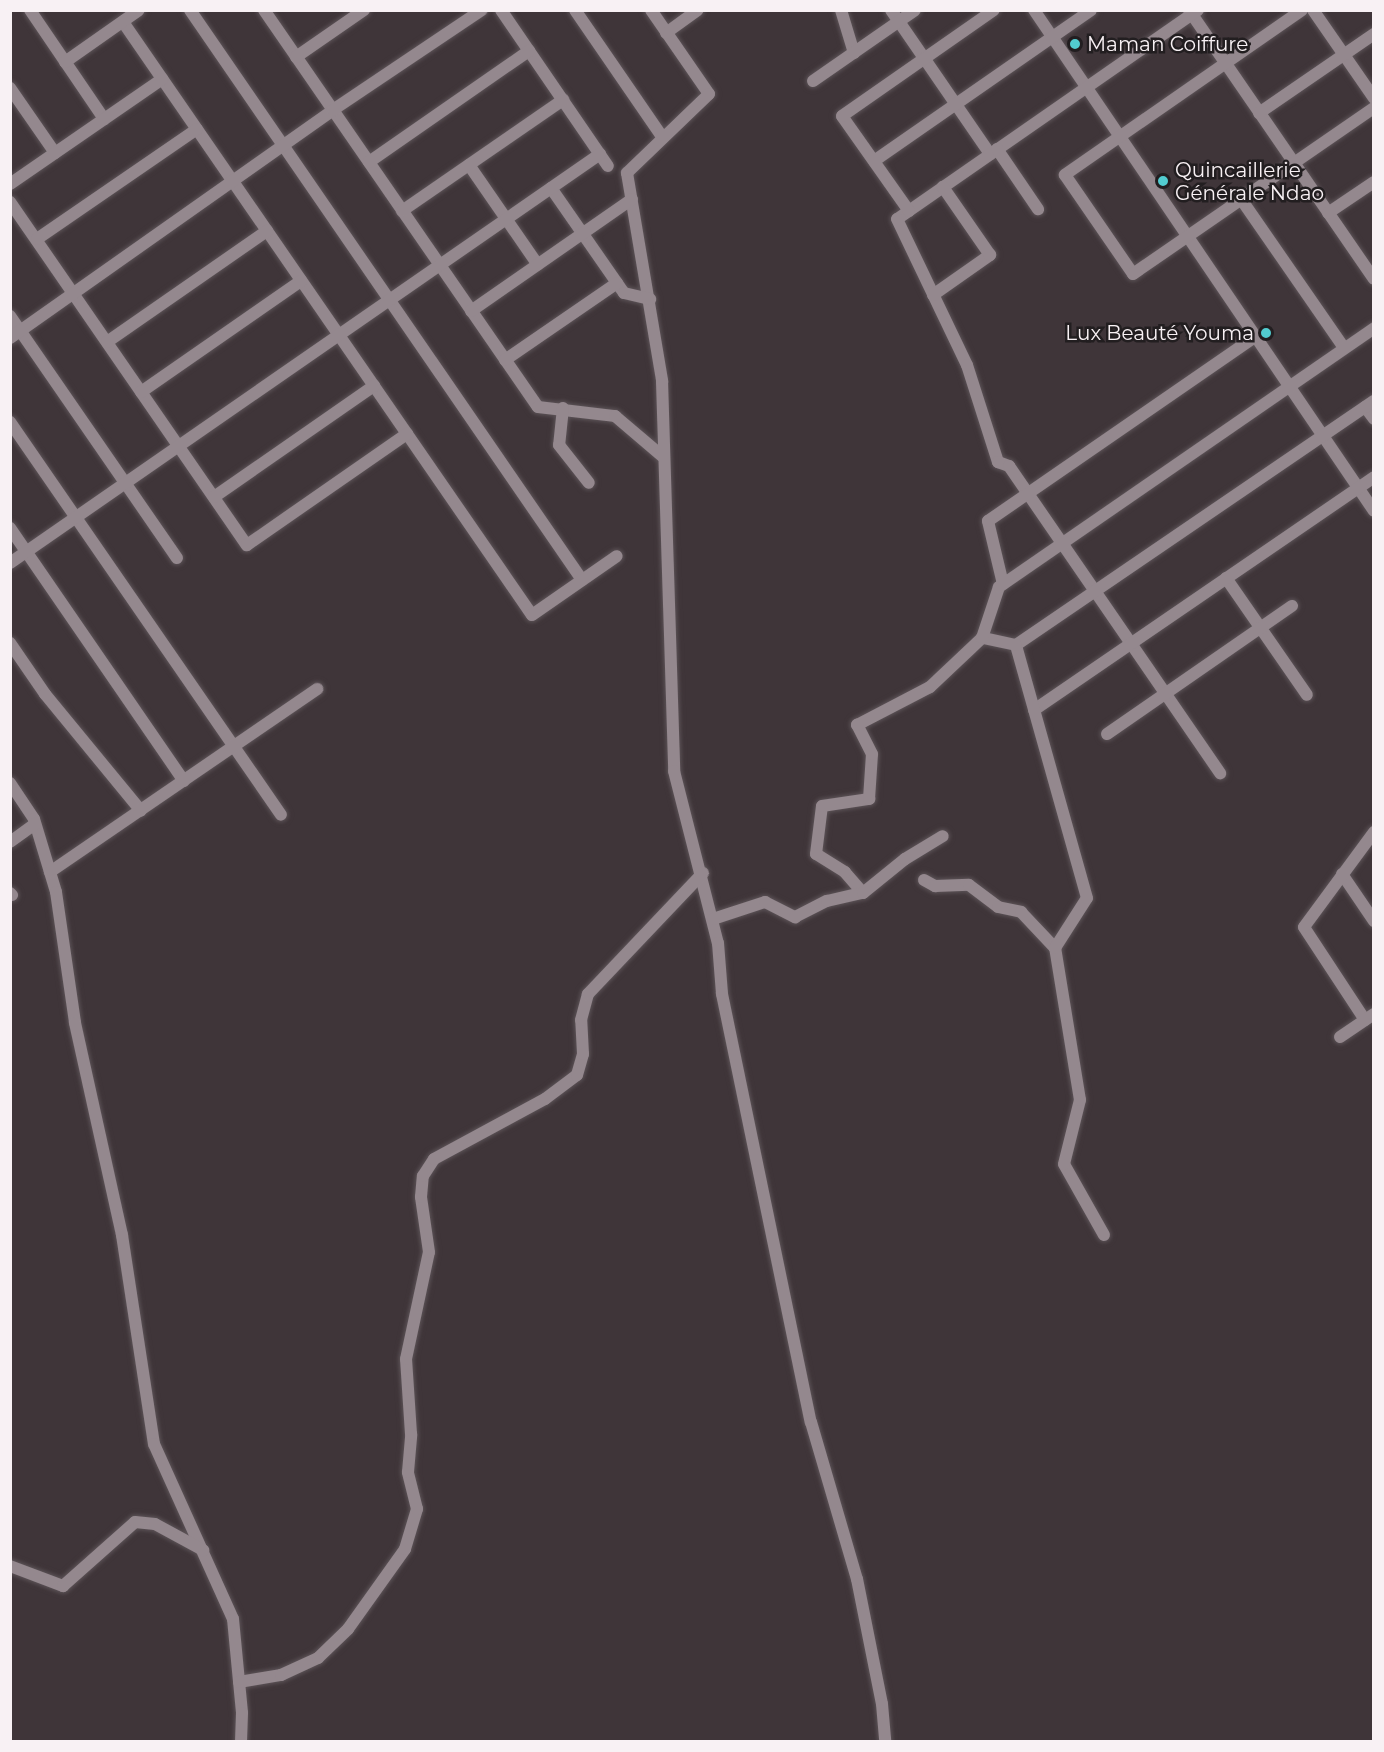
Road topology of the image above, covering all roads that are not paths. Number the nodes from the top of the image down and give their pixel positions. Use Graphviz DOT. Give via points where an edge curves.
graph roads {
  1 [pos="139,10"];
  2 [pos="190,10"];
  3 [pos="264,10"];
  4 [pos="363,10"];
  5 [pos="482,10"];
  6 [pos="501,10"];
  7 [pos="575,10"];
  8 [pos="651,10"];
  9 [pos="699,10"];
  10 [pos="841,10"];
  11 [pos="891,10"];
  12 [pos="915,10"];
  13 [pos="994,10"];
  14 [pos="1034,10"];
  15 [pos="1091,10"];
  16 [pos="1302,10"];
  17 [pos="1313,10"];
  18 [pos="32,11"];
  19 [pos="1193,12"];
  20 [pos="899,21"];
  21 [pos="123,22"];
  22 [pos="666,33"];
  23 [pos="1374,34"];
  24 [pos="1052,37"];
  25 [pos="529,51"];
  26 [pos="854,52"];
  27 [pos="1344,54"];
  28 [pos="296,57"];
  29 [pos="925,59"];
  30 [pos="65,62"];
  31 [pos="1226,64"];
  32 [pos="162,79"];
  33 [pos="813,81"];
  34 [pos="10,88"];
  35 [pos="1086,88"];
  36 [pos="1374,98"];
  37 [pos="563,100"];
  38 [pos="956,104"];
  39 [pos="1374,108"];
  40 [pos="333,110"];
  41 [pos="1259,113"];
  42 [pos="104,118"];
  43 [pos="197,129"];
  44 [pos="1120,137"];
  45 [pos="663,138"];
  46 [pos="284,148"];
  47 [pos="994,152"];
  48 [pos="55,153"];
  49 [pos="600,154"];
  50 [pos="874,161"];
  51 [pos="369,162"];
  52 [pos="1294,163"];
  53 [pos="469,165"];
  54 [pos="608,166"];
  55 [pos="1374,182"];
  56 [pos="234,183"];
  57 [pos="10,184"];
  58 [pos="943,187"];
  59 [pos="551,188"];
  60 [pos="632,199"];
  61 [pos="1241,200"];
  62 [pos="10,202"];
  63 [pos="1038,208"];
  64 [pos="402,211"];
  65 [pos="909,211"];
  66 [pos="1328,213"];
  67 [pos="506,219"];
  68 [pos="267,231"];
  69 [pos="583,233"];
  70 [pos="1187,237"];
  71 [pos="37,239"];
  72 [pos="440,265"];
  73 [pos="538,265"];
  74 [pos="1374,279"];
  75 [pos="301,281"];
  76 [pos="617,283"];
  77 [pos="74,294"];
  78 [pos="933,295"];
  79 [pos="650,299"];
  80 [pos="389,300"];
  81 [pos="471,311"];
  82 [pos="10,316"];
  83 [pos="1374,328"];
  84 [pos="16,334"];
  85 [pos="339,335"];
  86 [pos="1255,337"];
  87 [pos="107,342"];
  88 [pos="1344,348"];
  89 [pos="505,360"];
  90 [pos="374,386"];
  91 [pos="1289,386"];
  92 [pos="141,392"];
  93 [pos="1369,404"];
  94 [pos="564,408"];
  95 [pos="1374,419"];
  96 [pos="10,422"];
  97 [pos="407,434"];
  98 [pos="1323,436"];
  99 [pos="179,446"];
  100 [pos="662,456"];
  101 [pos="1374,477"];
  102 [pos="126,483"];
  103 [pos="589,483"];
  104 [pos="1358,489"];
  105 [pos="1028,494"];
  106 [pos="214,497"];
  107 [pos="1374,511"];
  108 [pos="76,517"];
  109 [pos="10,528"];
  110 [pos="1062,544"];
  111 [pos="27,552"];
  112 [pos="617,556"];
  113 [pos="177,558"];
  114 [pos="10,563"];
  115 [pos="1226,578"];
  116 [pos="582,580"];
  117 [pos="1003,584"];
  118 [pos="1096,593"];
  119 [pos="1292,606"];
  120 [pos="1260,627"];
  121 [pos="982,638"];
  122 [pos="10,643"];
  123 [pos="1131,644"];
  124 [pos="1016,645"];
  125 [pos="317,689"];
  126 [pos="1165,694"];
  127 [pos="1307,695"];
  128 [pos="1034,710"];
  129 [pos="1107,734"];
  130 [pos="234,747"];
  131 [pos="1220,773"];
  132 [pos="184,781"];
  133 [pos="10,783"];
  134 [pos="141,811"];
  135 [pos="281,815"];
  136 [pos="35,824"];
  137 [pos="1374,832"];
  138 [pos="943,836"];
  139 [pos="10,842"];
  140 [pos="50,872"];
  141 [pos="703,873"];
  142 [pos="1342,874"];
  143 [pos="924,880"];
  144 [pos="863,893"];
  145 [pos="713,919"];
  146 [pos="1374,921"];
  147 [pos="1055,948"];
  148 [pos="1369,1017"];
  149 [pos="1340,1037"];
  150 [pos="1104,1235"];
  151 [pos="202,1550"];
  152 [pos="10,1566"];
  153 [pos="239,1682"];
  154 [pos="241,1742"];
  155 [pos="885,1742"];
  1 -- 21 [label="street"];
  2 -- 46 [label="street"];
  3 -- 28 [label="street"];
  4 -- 28 [label="street"];
  5 -- 40 [label="street"];
  6 -- 25 [label="street"];
  7 -- 45 [label="street"];
  8 -- 22 [label="street"];
  9 -- 22 [label="street"];
  10 -- 26 [label="street"];
  11 -- 20 [label="street"];
  12 -- 20 [label="street"];
  13 -- 29 [label="street"];
  14 -- 24 [label="street"];
  15 -- 24 [label="street"];
  16 -- 31 [label="street"];
  17 -- 27 [label="street"];
  18 -- 30 [label="street"];
  19 -- 31 [label="street"];
  19 -- 35 [label="street"];
  20 -- 26 [label="street"];
  20 -- 29 [label="street"];
  21 -- 30 [label="street"];
  21 -- 32 [label="street"];
  22 -- 45 [label="street" via="709,94"];
  23 -- 27 [label="street"];
  24 -- 35 [label="street"];
  24 -- 38 [label="street"];
  25 -- 37 [label="street"];
  25 -- 51 [label="street"];
  26 -- 33 [label="street"];
  27 -- 36 [label="street"];
  27 -- 41 [label="street"];
  28 -- 40 [label="street"];
  29 -- 38 [label="street"];
  29 -- 50 [label="street" via="842,116"];
  30 -- 42 [label="street"];
  31 -- 41 [label="street"];
  31 -- 44 [label="street"];
  32 -- 42 [label="street"];
  32 -- 43 [label="street"];
  34 -- 48 [label="street"];
  35 -- 44 [label="street"];
  35 -- 47 [label="street"];
  37 -- 49 [label="street"];
  37 -- 53 [label="street"];
  38 -- 47 [label="street"];
  38 -- 50 [label="street"];
  39 -- 52 [label="street"];
  40 -- 46 [label="street"];
  40 -- 51 [label="street"];
  41 -- 52 [label="street"];
  42 -- 48 [label="street"];
  43 -- 56 [label="street"];
  43 -- 71 [label="street"];
  44 -- 70 [label="street"];
  44 -- 70 [label="street" via="1065,175 1133,274"];
  45 -- 60 [label="street" via="627,172"];
  46 -- 56 [label="street"];
  46 -- 80 [label="street"];
  47 -- 58 [label="street"];
  47 -- 63 [label="street"];
  48 -- 57 [label="street"];
  49 -- 54 [label="street"];
  49 -- 59 [label="street"];
  50 -- 65 [label="street"];
  51 -- 64 [label="street"];
  52 -- 61 [label="street"];
  52 -- 66 [label="street"];
  53 -- 64 [label="street"];
  53 -- 67 [label="street"];
  55 -- 66 [label="street"];
  56 -- 68 [label="street"];
  56 -- 77 [label="street"];
  58 -- 65 [label="street"];
  58 -- 78 [label="street" via="990,255"];
  59 -- 67 [label="street"];
  59 -- 69 [label="street"];
  60 -- 69 [label="street"];
  60 -- 79 [label="street"];
  61 -- 70 [label="street"];
  61 -- 88 [label="street"];
  62 -- 71 [label="street"];
  64 -- 72 [label="street"];
  65 -- 78 [label="street" via="897,219"];
  66 -- 74 [label="street"];
  67 -- 72 [label="street"];
  67 -- 73 [label="street"];
  68 -- 75 [label="street"];
  68 -- 87 [label="street"];
  69 -- 73 [label="street"];
  69 -- 76 [label="street"];
  70 -- 86 [label="street"];
  71 -- 77 [label="street"];
  72 -- 80 [label="street"];
  72 -- 81 [label="street"];
  73 -- 81 [label="street"];
  75 -- 85 [label="street"];
  75 -- 92 [label="street"];
  76 -- 79 [label="street" via="624,293"];
  76 -- 89 [label="street"];
  77 -- 84 [label="street"];
  77 -- 87 [label="street"];
  78 -- 105 [label="street" via="967,366 998,462 1009,466"];
  79 -- 100 [label="street" via="662,381"];
  80 -- 85 [label="street"];
  80 -- 116 [label="street"];
  81 -- 89 [label="street"];
  82 -- 84 [label="street"];
  83 -- 88 [label="street"];
  84 -- 102 [label="street"];
  85 -- 90 [label="street"];
  85 -- 99 [label="street"];
  86 -- 91 [label="street"];
  86 -- 105 [label="street"];
  87 -- 92 [label="street"];
  88 -- 91 [label="street"];
  89 -- 94 [label="street" via="538,407"];
  90 -- 97 [label="street"];
  90 -- 106 [label="street"];
  91 -- 98 [label="street"];
  91 -- 110 [label="street"];
  92 -- 99 [label="street"];
  93 -- 95 [label="street"];
  93 -- 98 [label="street"];
  94 -- 100 [label="street" via="615,416"];
  94 -- 103 [label="street" via="559,445"];
  96 -- 108 [label="street"];
  97 -- 106 [label="street" via="247,545"];
  97 -- 116 [label="street" via="532,615"];
  98 -- 104 [label="street"];
  98 -- 118 [label="street"];
  99 -- 102 [label="street"];
  99 -- 106 [label="street"];
  100 -- 141 [label="street" via="674,771"];
  101 -- 104 [label="street"];
  102 -- 108 [label="street"];
  102 -- 113 [label="street"];
  104 -- 107 [label="street"];
  104 -- 115 [label="street"];
  105 -- 110 [label="street"];
  105 -- 117 [label="street" via="988,521"];
  108 -- 111 [label="street"];
  108 -- 130 [label="street"];
  109 -- 111 [label="street"];
  110 -- 117 [label="street"];
  110 -- 118 [label="street"];
  111 -- 114 [label="street"];
  111 -- 132 [label="street"];
  112 -- 116 [label="street"];
  115 -- 120 [label="street"];
  115 -- 123 [label="street"];
  117 -- 121 [label="street"];
  118 -- 123 [label="street"];
  118 -- 124 [label="street"];
  119 -- 120 [label="street"];
  120 -- 126 [label="street"];
  120 -- 127 [label="street"];
  121 -- 124 [label="street"];
  121 -- 144 [label="street" via="930,687 857,725 872,754 869,799 822,806 816,854 845,872"];
  122 -- 134 [label="street" via="45,693"];
  123 -- 126 [label="street"];
  123 -- 128 [label="street"];
  124 -- 128 [label="street"];
  125 -- 130 [label="street"];
  126 -- 129 [label="street"];
  126 -- 131 [label="street"];
  128 -- 147 [label="street" via="1087,898"];
  130 -- 132 [label="street"];
  130 -- 135 [label="street"];
  132 -- 134 [label="street"];
  133 -- 136 [label="street"];
  134 -- 140 [label="street"];
  136 -- 139 [label="street"];
  136 -- 140 [label="street"];
  137 -- 142 [label="street"];
  138 -- 144 [label="street" via="905,859"];
  140 -- 151 [label="street" via="75,1023 122,1235 154,1444"];
  141 -- 145 [label="street"];
  141 -- 153 [label="street" via="588,994 581,1020 583,1054 577,1075 545,1099 434,1159 423,1176 421,1197 429,1252 406,1359 411,1434 408,1472 417,1509 405,1549 348,1629 318,1658 281,1675"];
  142 -- 146 [label="street"];
  142 -- 148 [label="street" via="1304,927"];
  143 -- 147 [label="street" via="935,886 969,885 998,907 1021,912"];
  144 -- 145 [label="street" via="827,901 795,917 765,902"];
  145 -- 155 [label="street" via="722,994 811,1422 858,1579 882,1704"];
  147 -- 150 [label="street" via="1080,1100 1064,1164"];
  148 -- 149 [label="street"];
  151 -- 152 [label="street" via="155,1524 135,1522 63,1586"];
  151 -- 153 [label="street" via="233,1619"];
  153 -- 154 [label="street"];
}
